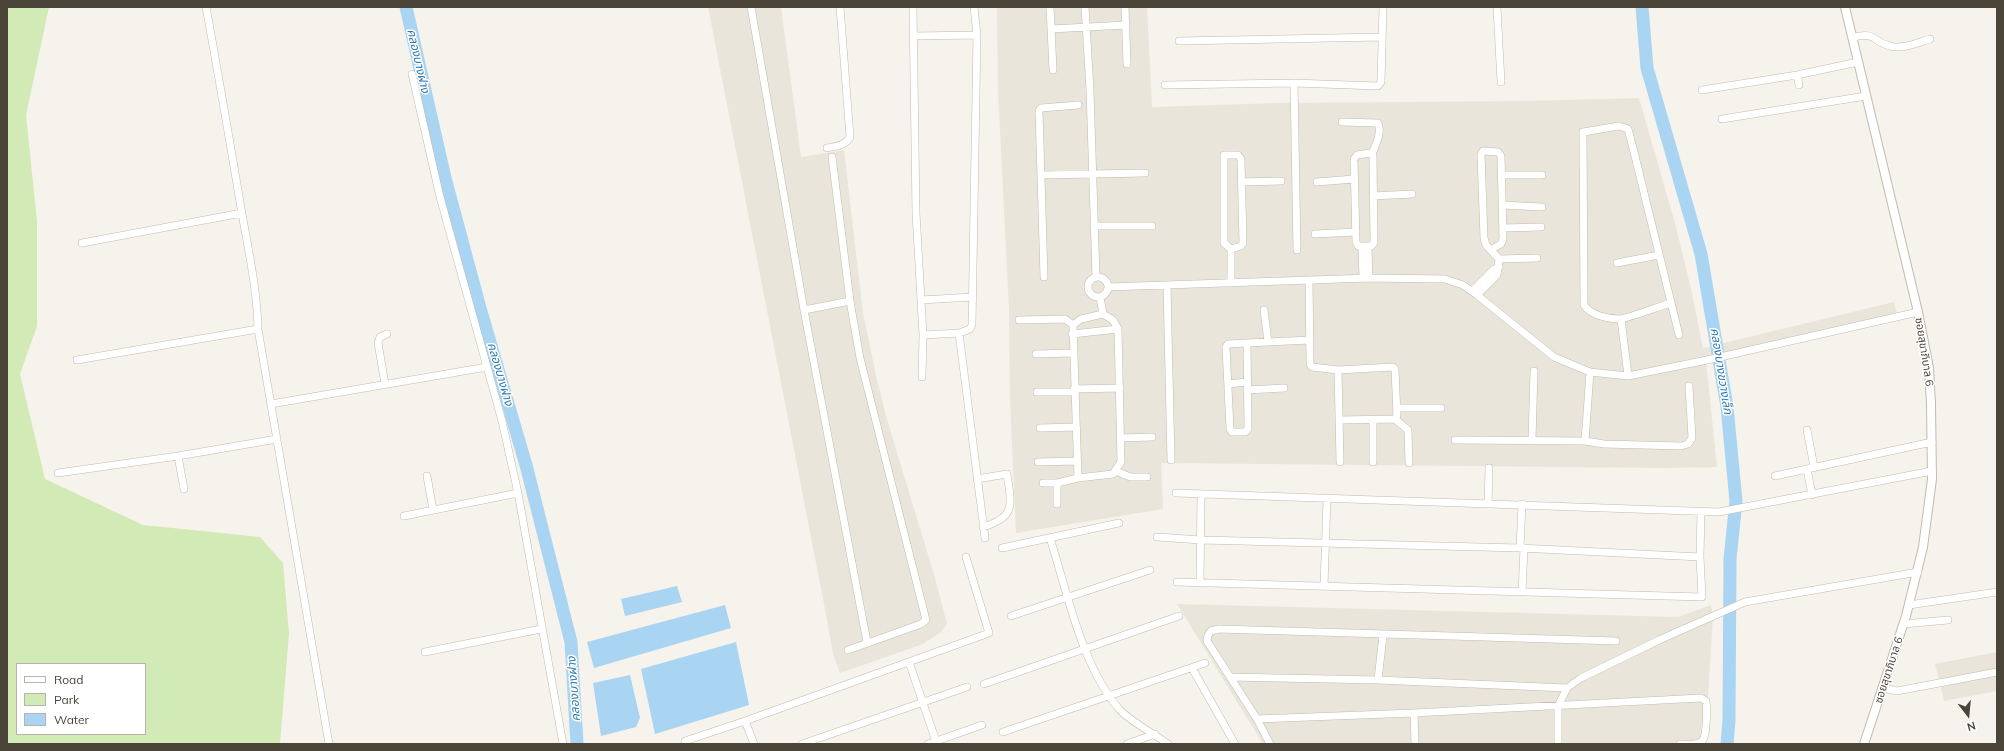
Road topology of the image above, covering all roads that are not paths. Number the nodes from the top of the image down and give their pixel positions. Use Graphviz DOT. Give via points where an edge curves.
graph roads {
  1 [pos="206,7"];
  2 [pos="751,7"];
  3 [pos="840,7"];
  4 [pos="913,7"];
  5 [pos="974,7"];
  6 [pos="1050,7"];
  7 [pos="1085,7"];
  8 [pos="1125,7"];
  9 [pos="1383,7"];
  10 [pos="1497,7"];
  11 [pos="1845,7"];
  12 [pos="1126,25"];
  13 [pos="1087,26"];
  14 [pos="1051,29"];
  15 [pos="977,35"];
  16 [pos="914,36"];
  17 [pos="1382,37"];
  18 [pos="1852,37"];
  19 [pos="1930,39"];
  20 [pos="1179,41"];
  21 [pos="1858,62"];
  22 [pos="1126,64"];
  23 [pos="1053,70"];
  24 [pos="412,74"];
  25 [pos="1797,75"];
  26 [pos="1501,82"];
  27 [pos="1294,83"];
  28 [pos="1165,85"];
  29 [pos="1799,85"];
  30 [pos="1702,90"];
  31 [pos="1866,96"];
  32 [pos="1078,105"];
  33 [pos="1722,119"];
  34 [pos="1342,122"];
  35 [pos="827,148"];
  36 [pos="1372,154"];
  37 [pos="832,157"];
  38 [pos="1145,173"];
  39 [pos="1092,174"];
  40 [pos="1042,175"];
  41 [pos="1502,175"];
  42 [pos="1542,175"];
  43 [pos="1354,179"];
  44 [pos="1281,181"];
  45 [pos="1241,182"];
  46 [pos="1317,182"];
  47 [pos="1412,194"];
  48 [pos="1373,196"];
  49 [pos="1502,205"];
  50 [pos="1542,207"];
  51 [pos="242,213"];
  52 [pos="1094,226"];
  53 [pos="1152,226"];
  54 [pos="1541,227"];
  55 [pos="1503,228"];
  56 [pos="1356,232"];
  57 [pos="1315,234"];
  58 [pos="82,243"];
  59 [pos="1365,247"];
  60 [pos="1231,249"];
  61 [pos="1297,250"];
  62 [pos="1492,250"];
  63 [pos="1659,255"];
  64 [pos="1537,258"];
  65 [pos="1499,263"];
  66 [pos="1617,263"];
  67 [pos="1044,277"];
  68 [pos="1096,277"];
  69 [pos="1366,278"];
  70 [pos="1309,281"];
  71 [pos="1231,283"];
  72 [pos="1166,285"];
  73 [pos="1108,287"];
  74 [pos="1475,293"];
  75 [pos="973,297"];
  76 [pos="1100,297"];
  77 [pos="921,300"];
  78 [pos="850,301"];
  79 [pos="1671,303"];
  80 [pos="804,310"];
  81 [pos="1264,310"];
  82 [pos="1918,312"];
  83 [pos="1103,314"];
  84 [pos="1621,319"];
  85 [pos="1019,320"];
  86 [pos="1074,325"];
  87 [pos="258,329"];
  88 [pos="1118,329"];
  89 [pos="959,333"];
  90 [pos="387,334"];
  91 [pos="1072,334"];
  92 [pos="923,335"];
  93 [pos="1679,335"];
  94 [pos="1310,340"];
  95 [pos="1268,342"];
  96 [pos="1247,343"];
  97 [pos="1073,353"];
  98 [pos="1036,354"];
  99 [pos="77,360"];
  100 [pos="487,367"];
  101 [pos="1338,370"];
  102 [pos="1534,371"];
  103 [pos="1590,372"];
  104 [pos="1628,376"];
  105 [pos="922,377"];
  106 [pos="385,384"];
  107 [pos="1228,384"];
  108 [pos="1247,386"];
  109 [pos="1689,386"];
  110 [pos="1120,388"];
  111 [pos="1284,388"];
  112 [pos="1074,390"];
  113 [pos="1037,392"];
  114 [pos="271,404"];
  115 [pos="1397,408"];
  116 [pos="1441,408"];
  117 [pos="1395,418"];
  118 [pos="1339,420"];
  119 [pos="1373,420"];
  120 [pos="1075,427"];
  121 [pos="1040,428"];
  122 [pos="1807,430"];
  123 [pos="1152,437"];
  124 [pos="1121,438"];
  125 [pos="277,439"];
  126 [pos="1455,440"];
  127 [pos="1532,440"];
  128 [pos="1585,441"];
  129 [pos="1932,442"];
  130 [pos="178,456"];
  131 [pos="1171,460"];
  132 [pos="1077,461"];
  133 [pos="1038,462"];
  134 [pos="1340,462"];
  135 [pos="1373,462"];
  136 [pos="1409,463"];
  137 [pos="1489,468"];
  138 [pos="1811,468"];
  139 [pos="1116,471"];
  140 [pos="1932,471"];
  141 [pos="58,473"];
  142 [pos="426,476"];
  143 [pos="1775,476"];
  144 [pos="1147,477"];
  145 [pos="1078,478"];
  146 [pos="977,479"];
  147 [pos="1043,483"];
  148 [pos="1057,484"];
  149 [pos="184,490"];
  150 [pos="518,493"];
  151 [pos="1176,494"];
  152 [pos="1812,495"];
  153 [pos="1201,496"];
  154 [pos="1328,499"];
  155 [pos="1488,503"];
  156 [pos="1057,504"];
  157 [pos="1522,504"];
  158 [pos="433,510"];
  159 [pos="1702,512"];
  160 [pos="404,516"];
  161 [pos="1119,523"];
  162 [pos="983,527"];
  163 [pos="1157,536"];
  164 [pos="985,538"];
  165 [pos="1050,538"];
  166 [pos="1200,540"];
  167 [pos="1325,542"];
  168 [pos="1002,548"];
  169 [pos="1522,548"];
  170 [pos="966,556"];
  171 [pos="1700,557"];
  172 [pos="1150,570"];
  173 [pos="1918,572"];
  174 [pos="1177,582"];
  175 [pos="1200,583"];
  176 [pos="1324,586"];
  177 [pos="1522,592"];
  178 [pos="1997,592"];
  179 [pos="1069,597"];
  180 [pos="1909,605"];
  181 [pos="1011,616"];
  182 [pos="1179,616"];
  183 [pos="1948,620"];
  184 [pos="1904,624"];
  185 [pos="541,628"];
  186 [pos="1383,634"];
  187 [pos="1616,641"];
  188 [pos="867,642"];
  189 [pos="848,650"];
  190 [pos="1085,650"];
  191 [pos="425,652"];
  192 [pos="909,662"];
  193 [pos="1205,663"];
  194 [pos="1192,668"];
  195 [pos="1997,672"];
  196 [pos="1230,677"];
  197 [pos="1378,680"];
  198 [pos="984,684"];
  199 [pos="967,687"];
  200 [pos="1567,688"];
  201 [pos="1883,688"];
  202 [pos="1109,695"];
  203 [pos="923,702"];
  204 [pos="1558,706"];
  205 [pos="1414,713"];
  206 [pos="1257,719"];
  207 [pos="745,721"];
  208 [pos="982,725"];
  209 [pos="1003,732"];
  210 [pos="1155,734"];
  211 [pos="686,741"];
  212 [pos="937,743"];
  213 [pos="329,744"];
  214 [pos="563,744"];
  215 [pos="754,744"];
  216 [pos="802,744"];
  217 [pos="928,744"];
  218 [pos="1127,744"];
  219 [pos="1168,744"];
  220 [pos="1235,744"];
  221 [pos="1270,744"];
  222 [pos="1415,744"];
  223 [pos="1558,744"];
  224 [pos="1680,744"];
  225 [pos="1864,744"];
  1 -- 51 [label="street"];
  2 -- 80 [label="street"];
  3 -- 35 [label="street" via="850,138 843,145"];
  4 -- 16 [label="street"];
  5 -- 15 [label="street"];
  6 -- 14 [label="street"];
  7 -- 13 [label="street"];
  8 -- 12 [label="street"];
  9 -- 17 [label="street"];
  10 -- 26 [label="street"];
  11 -- 18 [label="street, ซอยสุขาภิบาล 6"];
  12 -- 13 [label="street"];
  12 -- 22 [label="street"];
  13 -- 14 [label="street"];
  13 -- 39 [label="street"];
  14 -- 23 [label="street"];
  15 -- 16 [label="street"];
  15 -- 75 [label="street"];
  16 -- 77 [label="street" via="916,213"];
  17 -- 20 [label="street"];
  17 -- 27 [label="street" via="1380,84 1374,86"];
  18 -- 19 [label="street" via="1867,34 1890,46 1898,47"];
  18 -- 21 [label="street, ซอยสุขาภิบาล 6"];
  21 -- 25 [label="street"];
  21 -- 31 [label="street, ซอยสุขาภิบาล 6"];
  24 -- 100 [label="street" via="440,197"];
  25 -- 29 [label="street"];
  25 -- 30 [label="street"];
  27 -- 28 [label="street"];
  27 -- 61 [label="street"];
  31 -- 33 [label="street"];
  31 -- 82 [label="street, ซอยสุขาภิบาล 6"];
  32 -- 40 [label="street" via="1039,110"];
  34 -- 36 [label="street" via="1378,123 1378,139"];
  36 -- 43 [label="street" via="1355,156"];
  36 -- 48 [label="street"];
  37 -- 78 [label="street"];
  38 -- 39 [label="street"];
  39 -- 40 [label="street"];
  39 -- 52 [label="street"];
  40 -- 67 [label="street"];
  41 -- 42 [label="street"];
  41 -- 49 [label="street"];
  41 -- 62 [label="street" via="1500,153 1482,152 1484,238 1486,245"];
  43 -- 46 [label="street"];
  43 -- 56 [label="street"];
  44 -- 45 [label="street"];
  45 -- 60 [label="street" via="1243,243"];
  45 -- 60 [label="street" via="1240,156 1224,156 1224,243"];
  47 -- 48 [label="street"];
  48 -- 59 [label="street" via="1374,242"];
  49 -- 50 [label="street"];
  49 -- 55 [label="street"];
  51 -- 58 [label="street"];
  51 -- 87 [label="street" via="257,307"];
  52 -- 53 [label="street"];
  52 -- 68 [label="street"];
  54 -- 55 [label="street"];
  55 -- 62 [label="street" via="1501,244"];
  56 -- 57 [label="street"];
  56 -- 59 [label="street" via="1357,245"];
  59 -- 69 [label="street"];
  60 -- 71 [label="street"];
  62 -- 65 [label="street"];
  63 -- 66 [label="street"];
  63 -- 79 [label="street"];
  63 -- 84 [label="street" via="1628,129 1619,126 1583,132 1584,304 1593,314"];
  64 -- 65 [label="street"];
  65 -- 74 [label="street" via="1497,275"];
  68 -- 73 [label="street" via="1105,280"];
  68 -- 76 [label="street" via="1090,280 1088,290 1092,295"];
  69 -- 70 [label="street"];
  69 -- 74 [label="street" via="1444,279 1463,285"];
  70 -- 71 [label="street"];
  70 -- 94 [label="street"];
  71 -- 72 [label="street"];
  72 -- 73 [label="street"];
  72 -- 131 [label="street"];
  73 -- 76 [label="street" via="1105,294"];
  74 -- 103 [label="street" via="1554,357"];
  75 -- 77 [label="street"];
  75 -- 89 [label="street" via="972,325 970,329"];
  76 -- 83 [label="street"];
  77 -- 92 [label="street"];
  78 -- 80 [label="street"];
  78 -- 188 [label="street" via="870,399 926,620 921,624"];
  79 -- 84 [label="street"];
  79 -- 93 [label="street"];
  80 -- 188 [label="street"];
  81 -- 95 [label="street"];
  82 -- 104 [label="street"];
  82 -- 129 [label="street, ซอยสุขาภิบาล 6" via="1929,368"];
  83 -- 86 [label="street" via="1081,319"];
  83 -- 88 [label="street" via="1113,320"];
  84 -- 104 [label="street"];
  85 -- 86 [label="street" via="1065,319"];
  86 -- 91 [label="street"];
  87 -- 99 [label="street"];
  87 -- 114 [label="street"];
  88 -- 91 [label="street"];
  88 -- 110 [label="street"];
  89 -- 92 [label="street"];
  89 -- 146 [label="street"];
  90 -- 106 [label="street" via="380,337 378,343"];
  91 -- 97 [label="street"];
  92 -- 105 [label="street"];
  94 -- 95 [label="street"];
  94 -- 101 [label="street" via="1312,367"];
  95 -- 96 [label="street"];
  96 -- 107 [label="street" via="1227,345"];
  96 -- 108 [label="street"];
  97 -- 98 [label="street"];
  97 -- 112 [label="street"];
  100 -- 106 [label="street"];
  100 -- 150 [label="street"];
  101 -- 115 [label="street" via="1393,367 1396,371"];
  101 -- 118 [label="street"];
  102 -- 127 [label="street"];
  103 -- 104 [label="street"];
  103 -- 128 [label="street"];
  106 -- 114 [label="street"];
  107 -- 108 [label="street"];
  107 -- 108 [label="street" via="1232,432 1247,431"];
  108 -- 111 [label="street"];
  109 -- 128 [label="street" via="1692,438 1688,444 1604,444"];
  110 -- 112 [label="street"];
  110 -- 124 [label="street"];
  112 -- 113 [label="street"];
  112 -- 120 [label="street"];
  114 -- 125 [label="street"];
  115 -- 116 [label="street"];
  115 -- 117 [label="street"];
  117 -- 119 [label="street"];
  117 -- 136 [label="street" via="1408,430"];
  118 -- 119 [label="street"];
  118 -- 134 [label="street"];
  119 -- 135 [label="street"];
  120 -- 121 [label="street"];
  120 -- 132 [label="street"];
  122 -- 138 [label="street"];
  123 -- 124 [label="street"];
  124 -- 139 [label="street" via="1121,462"];
  125 -- 130 [label="street"];
  125 -- 213 [label="street"];
  126 -- 127 [label="street"];
  127 -- 128 [label="street"];
  129 -- 138 [label="street"];
  129 -- 140 [label="street, ซอยสุขาภิบาล 6"];
  130 -- 141 [label="street"];
  130 -- 149 [label="street"];
  132 -- 133 [label="street"];
  132 -- 145 [label="street"];
  137 -- 155 [label="street"];
  138 -- 143 [label="street"];
  138 -- 152 [label="street"];
  139 -- 144 [label="street" via="1130,477"];
  139 -- 145 [label="street" via="1107,476"];
  140 -- 152 [label="street"];
  140 -- 173 [label="street, ซอยสุขาภิบาล 6" via="1930,506"];
  142 -- 158 [label="street"];
  145 -- 148 [label="street"];
  146 -- 162 [label="street"];
  146 -- 162 [label="street" via="1007,474 1011,504 1009,511 1002,518"];
  147 -- 148 [label="street"];
  148 -- 156 [label="street"];
  150 -- 158 [label="street"];
  150 -- 185 [label="street"];
  151 -- 153 [label="street"];
  152 -- 159 [label="street" via="1718,512"];
  153 -- 154 [label="street"];
  153 -- 166 [label="street"];
  154 -- 155 [label="street"];
  154 -- 167 [label="street"];
  155 -- 157 [label="street"];
  157 -- 159 [label="street"];
  157 -- 169 [label="street"];
  158 -- 160 [label="street"];
  159 -- 171 [label="street"];
  161 -- 165 [label="street"];
  162 -- 164 [label="street"];
  163 -- 166 [label="street"];
  165 -- 168 [label="street"];
  165 -- 179 [label="street"];
  166 -- 167 [label="street"];
  166 -- 175 [label="street"];
  167 -- 169 [label="street"];
  167 -- 176 [label="street"];
  169 -- 171 [label="street"];
  169 -- 177 [label="street"];
  170 -- 192 [label="street" via="989,633"];
  171 -- 177 [label="street" via="1702,597"];
  172 -- 179 [label="street"];
  173 -- 180 [label="street, ซอยสุขาภิบาล 6"];
  173 -- 200 [label="street" via="1745,602 1581,678"];
  174 -- 175 [label="street"];
  175 -- 176 [label="street"];
  176 -- 177 [label="street"];
  178 -- 180 [label="street"];
  179 -- 181 [label="street"];
  179 -- 190 [label="street"];
  180 -- 184 [label="street, ซอยสุขาภิบาล 6"];
  182 -- 190 [label="street"];
  183 -- 184 [label="street"];
  184 -- 201 [label="street, ซอยสุขาภิบาล 6"];
  185 -- 191 [label="street"];
  185 -- 214 [label="street"];
  186 -- 187 [label="street"];
  186 -- 196 [label="street" via="1219,629 1211,631 1207,641"];
  186 -- 197 [label="street"];
  188 -- 189 [label="street"];
  190 -- 198 [label="street"];
  190 -- 202 [label="street"];
  192 -- 203 [label="street"];
  192 -- 207 [label="street"];
  193 -- 194 [label="street"];
  194 -- 202 [label="street"];
  194 -- 220 [label="street"];
  195 -- 201 [label="street" via="1897,691"];
  196 -- 197 [label="street"];
  196 -- 206 [label="street"];
  197 -- 200 [label="street"];
  199 -- 203 [label="street"];
  200 -- 204 [label="street"];
  201 -- 225 [label="street, ซอยสุขาภิบาล 6"];
  202 -- 209 [label="street"];
  202 -- 210 [label="street" via="1121,711"];
  203 -- 212 [label="street"];
  203 -- 216 [label="street"];
  204 -- 205 [label="street"];
  204 -- 223 [label="street"];
  204 -- 224 [label="street" via="1701,698 1706,701 1705,736 1697,744"];
  205 -- 206 [label="street"];
  205 -- 222 [label="street"];
  206 -- 221 [label="street"];
  207 -- 211 [label="street"];
  207 -- 215 [label="street"];
  208 -- 212 [label="street"];
  210 -- 218 [label="street"];
  210 -- 219 [label="street"];
  212 -- 217 [label="street"];
}
